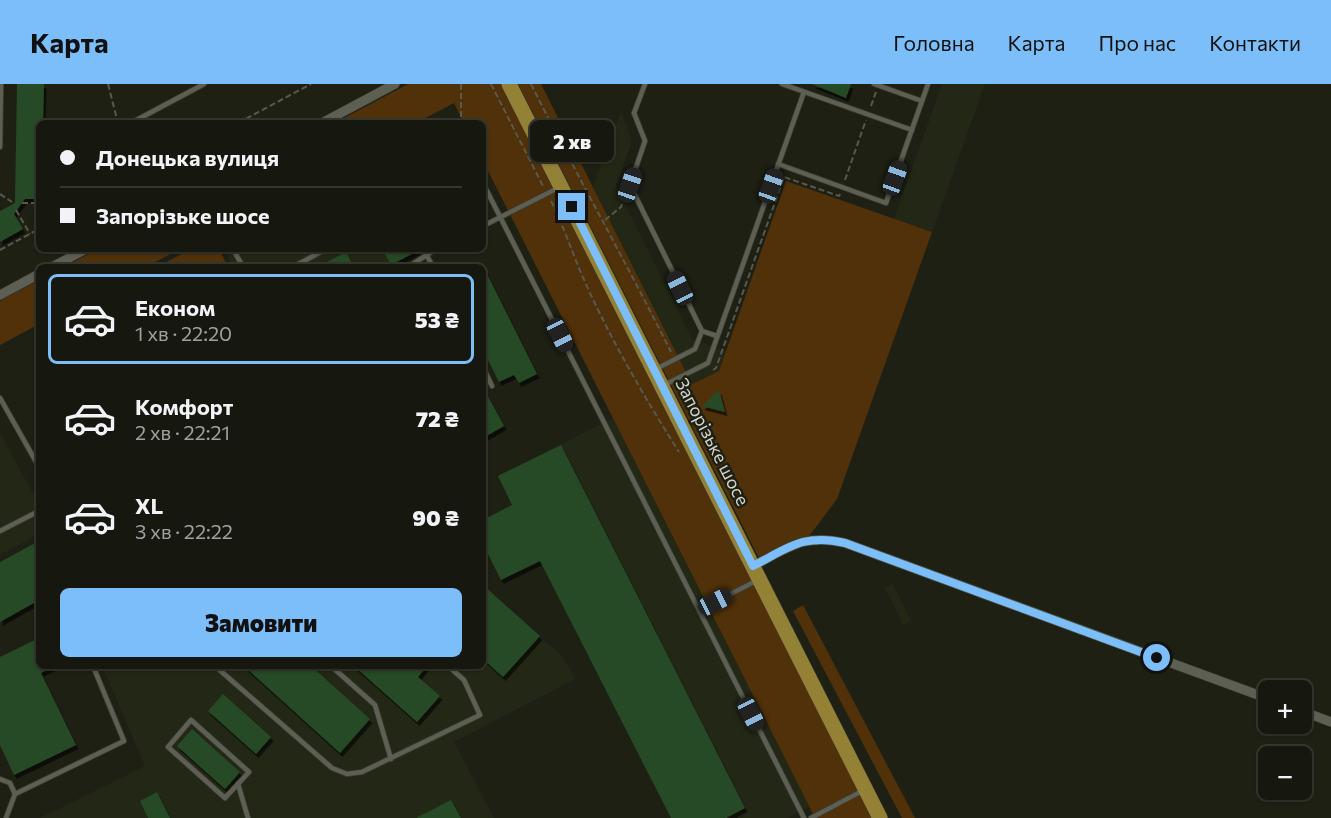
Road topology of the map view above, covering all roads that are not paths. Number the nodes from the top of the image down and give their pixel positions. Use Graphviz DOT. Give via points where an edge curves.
graph roads {
  1 [pos="1,84"];
  2 [pos="204,84"];
  3 [pos="395,84"];
  4 [pos="509,84"];
  5 [pos="645,84"];
  6 [pos="782,84"];
  7 [pos="928,84"];
  8 [pos="876,85"];
  9 [pos="804,92"];
  10 [pos="922,101"];
  11 [pos="137,120"];
  12 [pos="328,120"];
  13 [pos="912,130"];
  14 [pos="0,147"];
  15 [pos="778,164"];
  16 [pos="561,186"];
  17 [pos="486,189"];
  18 [pos="500,217"];
  19 [pos="486,224"];
  20 [pos="80,252"];
  21 [pos="320,252"];
  22 [pos="430,252"];
  23 [pos="426,254"];
  24 [pos="58,264"];
  25 [pos="298,264"];
  26 [pos="412,264"];
  27 [pos="431,264"];
  28 [pos="36,276"];
  29 [pos="0,295"];
  30 [pos="702,331"];
  31 [pos="717,336"];
  32 [pos="654,370"];
  33 [pos="486,373"];
  34 [pos="492,386"];
  35 [pos="662,386"];
  36 [pos="0,398"];
  37 [pos="36,462"];
  38 [pos="36,513"];
  39 [pos="0,531"];
  40 [pos="756,573"];
  41 [pos="699,610"];
  42 [pos="94,669"];
  43 [pos="218,669"];
  44 [pos="334,669"];
  45 [pos="451,669"];
  46 [pos="1258,695"];
  47 [pos="1312,715"];
  48 [pos="1331,722"];
  49 [pos="391,759"];
  50 [pos="0,779"];
  51 [pos="238,784"];
  52 [pos="866,789"];
  53 [pos="15,794"];
  54 [pos="6,818"];
  55 [pos="248,818"];
  56 [pos="804,818"];
  57 [pos="811,818"];
  58 [pos="880,818"];
  1 -- 14 [label="lane"];
  2 -- 11 [label="lane"];
  3 -- 12 [label="street"];
  4 -- 16 [label="main road, Запорізьке шосе"];
  5 -- 30 [label="lane" via="634,113 645,141 630,185"];
  6 -- 9 [label="lane"];
  7 -- 10 [label="lane"];
  8 -- 10 [label="lane"];
  9 -- 13 [label="lane"];
  9 -- 15 [label="lane"];
  10 -- 13 [label="lane"];
  13 -- 15 [label="lane" via="886,203"];
  15 -- 31 [label="lane"];
  16 -- 18 [label="lane"];
  16 -- 32 [label="main road, Запорізьке шосе"];
  17 -- 18 [label="lane"];
  18 -- 19 [label="lane"];
  18 -- 41 [label="lane"];
  20 -- 24 [label="street"];
  21 -- 25 [label="lane"];
  22 -- 23 [label="lane"];
  23 -- 26 [label="lane"];
  23 -- 27 [label="lane"];
  28 -- 29 [label="street"];
  30 -- 31 [label="lane"];
  30 -- 32 [label="lane" via="695,349"];
  31 -- 35 [label="lane" via="708,363"];
  32 -- 35 [label="main road, Запорізьке шосе"];
  33 -- 34 [label="lane"];
  35 -- 40 [label="main road, Запорізьке шосе"];
  36 -- 37 [label="lane"];
  38 -- 39 [label="lane"];
  40 -- 41 [label="lane"];
  40 -- 46 [label="street" via="807,539 826,538"];
  40 -- 52 [label="main road, Запорізьке шосе"];
  41 -- 56 [label="lane"];
  42 -- 53 [label="lane" via="124,741"];
  43 -- 49 [label="lane" via="332,768 347,774 362,772"];
  44 -- 49 [label="lane" via="375,705"];
  45 -- 49 [label="lane" via="464,680 480,714"];
  47 -- 48 [label="street"];
  50 -- 53 [label="lane" via="10,783"];
  51 -- 51 [label="lane" via="225,798 168,747 191,720 249,772"];
  51 -- 55 [label="lane"];
  52 -- 57 [label="lane"];
  52 -- 58 [label="main road, Запорізьке шосе"];
  53 -- 54 [label="lane"];
}
